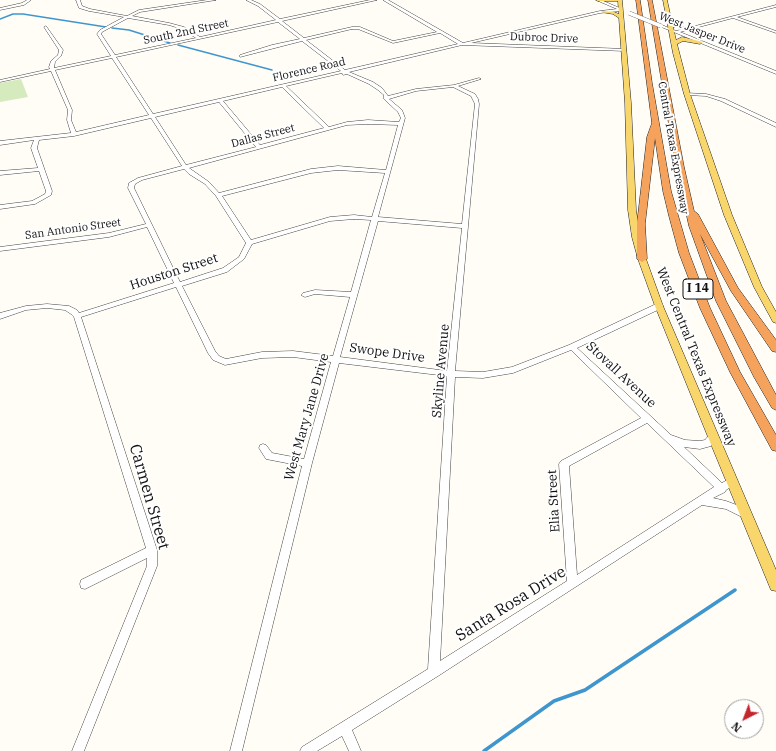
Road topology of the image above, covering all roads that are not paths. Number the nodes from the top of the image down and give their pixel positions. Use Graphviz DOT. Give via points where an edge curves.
graph roads {
  1 [pos="29,0"];
  2 [pos="78,0"];
  3 [pos="214,0"];
  4 [pos="248,0"];
  5 [pos="376,0"];
  6 [pos="385,0"];
  7 [pos="598,0"];
  8 [pos="616,0"];
  9 [pos="620,0"];
  10 [pos="638,0"];
  11 [pos="650,0"];
  12 [pos="665,0"];
  13 [pos="776,6"];
  14 [pos="658,8"];
  15 [pos="0,9"];
  16 [pos="603,12"];
  17 [pos="621,13"];
  18 [pos="127,17"];
  19 [pos="733,17"];
  20 [pos="654,18"];
  21 [pos="280,21"];
  22 [pos="46,27"];
  23 [pos="672,28"];
  24 [pos="690,28"];
  25 [pos="441,32"];
  26 [pos="776,32"];
  27 [pos="199,38"];
  28 [pos="303,39"];
  29 [pos="700,42"];
  30 [pos="674,43"];
  31 [pos="462,44"];
  32 [pos="625,50"];
  33 [pos="114,56"];
  34 [pos="242,56"];
  35 [pos="52,70"];
  36 [pos="344,71"];
  37 [pos="776,73"];
  38 [pos="479,79"];
  39 [pos="0,81"];
  40 [pos="283,86"];
  41 [pos="454,86"];
  42 [pos="687,94"];
  43 [pos="386,98"];
  44 [pos="220,100"];
  45 [pos="152,116"];
  46 [pos="656,119"];
  47 [pos="401,124"];
  48 [pos="776,125"];
  49 [pos="328,129"];
  50 [pos="74,134"];
  51 [pos="37,139"];
  52 [pos="0,143"];
  53 [pos="260,147"];
  54 [pos="185,167"];
  55 [pos="41,169"];
  56 [pos="388,172"];
  57 [pos="0,173"];
  58 [pos="218,195"];
  59 [pos="688,206"];
  60 [pos="0,207"];
  61 [pos="376,218"];
  62 [pos="149,225"];
  63 [pos="466,226"];
  64 [pos="249,243"];
  65 [pos="0,249"];
  66 [pos="642,259"];
  67 [pos="178,284"];
  68 [pos="304,295"];
  69 [pos="354,295"];
  70 [pos="659,306"];
  71 [pos="0,316"];
  72 [pos="77,316"];
  73 [pos="776,320"];
  74 [pos="572,347"];
  75 [pos="776,348"];
  76 [pos="337,358"];
  77 [pos="451,374"];
  78 [pos="776,405"];
  79 [pos="648,418"];
  80 [pos="712,437"];
  81 [pos="669,438"];
  82 [pos="776,446"];
  83 [pos="263,448"];
  84 [pos="308,462"];
  85 [pos="732,481"];
  86 [pos="722,489"];
  87 [pos="703,501"];
  88 [pos="746,515"];
  89 [pos="152,550"];
  90 [pos="85,584"];
  91 [pos="572,584"];
  92 [pos="776,585"];
  93 [pos="434,672"];
  94 [pos="344,727"];
  95 [pos="78,751"];
  96 [pos="236,751"];
  97 [pos="306,751"];
  98 [pos="355,751"];
  1 -- 15 [label="street" via="23,4"];
  2 -- 18 [label="street" via="80,7"];
  3 -- 18 [label="street" via="145,9"];
  4 -- 21 [label="street" via="259,4"];
  5 -- 21 [label="street, South 2nd Street"];
  6 -- 25 [label="street"];
  7 -- 8 [label="main road"];
  7 -- 17 [label="street, West Jasper Drive"];
  9 -- 17 [label="main road, West Central Texas Expressway"];
  10 -- 46 [label="highway, Central Texas Expressway / I 14"];
  11 -- 20 [label="highway, Central Texas Expressway / I 14"];
  12 -- 23 [label="main road"];
  13 -- 19 [label="street"];
  14 -- 20 [label="highway" via="658,16"];
  16 -- 17 [label="main road"];
  16 -- 31 [label="street, Florence Road"];
  17 -- 23 [label="street, West Jasper Drive, bridge" via="629,13"];
  17 -- 32 [label="main road, West Central Texas Expressway"];
  18 -- 27 [label="street" via="177,26"];
  18 -- 33 [label="street" via="100,33"];
  19 -- 24 [label="street"];
  19 -- 26 [label="street"];
  20 -- 59 [label="highway, Central Texas Expressway / I 14"];
  21 -- 27 [label="street, South 2nd Street"];
  21 -- 28 [label="street"];
  22 -- 35 [label="street" via="61,50 52,64"];
  23 -- 24 [label="street"];
  23 -- 24 [label="main road"];
  23 -- 29 [label="street, West Jasper Drive"];
  23 -- 30 [label="main road"];
  25 -- 28 [label="street" via="393,42 359,28 352,28"];
  25 -- 31 [label="street"];
  27 -- 33 [label="street, South 2nd Street"];
  28 -- 34 [label="street"];
  28 -- 36 [label="street"];
  29 -- 30 [label="main road" via="682,40"];
  29 -- 37 [label="street, West Jasper Drive"];
  30 -- 42 [label="main road"];
  31 -- 32 [label="street, Dubroc Drive"];
  31 -- 36 [label="street, Florence Road"];
  32 -- 66 [label="main road, West Central Texas Expressway" via="632,210"];
  33 -- 35 [label="street, South 2nd Street"];
  33 -- 45 [label="street"];
  35 -- 39 [label="street, South 2nd Street"];
  35 -- 50 [label="street" via="70,110 69,120"];
  36 -- 40 [label="street, Florence Road"];
  36 -- 43 [label="street" via="349,77 368,84 380,96"];
  38 -- 41 [label="street"];
  40 -- 44 [label="street, Florence Road"];
  40 -- 49 [label="street"];
  41 -- 43 [label="street" via="416,90"];
  41 -- 63 [label="street, Skyline Avenue" via="473,95 477,104"];
  42 -- 48 [label="street" via="706,95 723,100"];
  42 -- 73 [label="main road" via="730,222 758,287"];
  43 -- 47 [label="street" via="400,111 403,118"];
  44 -- 45 [label="street, Florence Road"];
  44 -- 53 [label="street"];
  45 -- 50 [label="street, Florence Road"];
  45 -- 54 [label="street"];
  46 -- 66 [label="highway" via="651,137 641,224"];
  46 -- 82 [label="highway, Central Texas Expressway / I 14" via="667,191 684,253 705,308 732,365"];
  47 -- 49 [label="street, Dallas Street" via="355,123"];
  47 -- 56 [label="street, West Mary Jane Drive"];
  49 -- 53 [label="street, Dallas Street"];
  50 -- 51 [label="street, Florence Road"];
  51 -- 52 [label="street, Florence Road"];
  51 -- 55 [label="street" via="34,148"];
  53 -- 54 [label="street, Dallas Street"];
  54 -- 58 [label="street" via="208,182"];
  54 -- 62 [label="street, Dallas Street" via="132,183 131,188"];
  55 -- 57 [label="street"];
  55 -- 60 [label="street" via="49,191 48,195 33,203"];
  56 -- 58 [label="street" via="338,168 311,171"];
  56 -- 61 [label="street, West Mary Jane Drive"];
  58 -- 64 [label="street"];
  59 -- 75 [label="highway" via="698,219 734,289"];
  59 -- 78 [label="highway, Central Texas Expressway / I 14" via="700,246 722,301"];
  61 -- 63 [label="street"];
  61 -- 64 [label="street" via="330,219"];
  61 -- 69 [label="street, West Mary Jane Drive"];
  62 -- 65 [label="street, San Antonio Street" via="109,235"];
  62 -- 67 [label="street"];
  63 -- 77 [label="street, Skyline Avenue"];
  64 -- 67 [label="street, Houston Street" via="245,254 236,264"];
  66 -- 70 [label="main road, West Central Texas Expressway"];
  67 -- 72 [label="street, Houston Street"];
  67 -- 76 [label="street, Swope Drive" via="212,353 220,360 225,362 262,355 293,354"];
  68 -- 69 [label="street" via="315,292"];
  69 -- 76 [label="street, West Mary Jane Drive"];
  70 -- 74 [label="street, Stovall Avenue"];
  70 -- 80 [label="main road, West Central Texas Expressway"];
  71 -- 72 [label="street" via="26,308 48,306 66,308"];
  72 -- 89 [label="street, Carmen Street"];
  74 -- 77 [label="street, Swope Drive" via="513,370 483,375"];
  74 -- 79 [label="street, Stovall Avenue"];
  76 -- 77 [label="street, Swope Drive"];
  76 -- 84 [label="street, West Mary Jane Drive"];
  77 -- 93 [label="street, Skyline Avenue"];
  79 -- 81 [label="street, Stovall Avenue"];
  79 -- 91 [label="street, Elia Street" via="564,464"];
  80 -- 81 [label="street" via="708,443 700,445 685,444"];
  80 -- 85 [label="main road, West Central Texas Expressway"];
  81 -- 86 [label="street, Stovall Avenue"];
  83 -- 84 [label="street" via="269,456"];
  84 -- 96 [label="street, West Mary Jane Drive"];
  85 -- 86 [label="street, Santa Rosa Drive"];
  85 -- 88 [label="main road, West Central Texas Expressway"];
  86 -- 87 [label="street, Santa Rosa Drive"];
  87 -- 88 [label="street" via="726,505"];
  87 -- 91 [label="street, Santa Rosa Drive"];
  88 -- 92 [label="main road, West Central Texas Expressway"];
  89 -- 90 [label="street"];
  89 -- 95 [label="street, Carmen Street" via="152,566"];
  91 -- 93 [label="street, Santa Rosa Drive"];
  93 -- 94 [label="street, Santa Rosa Drive"];
  94 -- 97 [label="street, Santa Rosa Drive"];
  94 -- 98 [label="street"];
}
